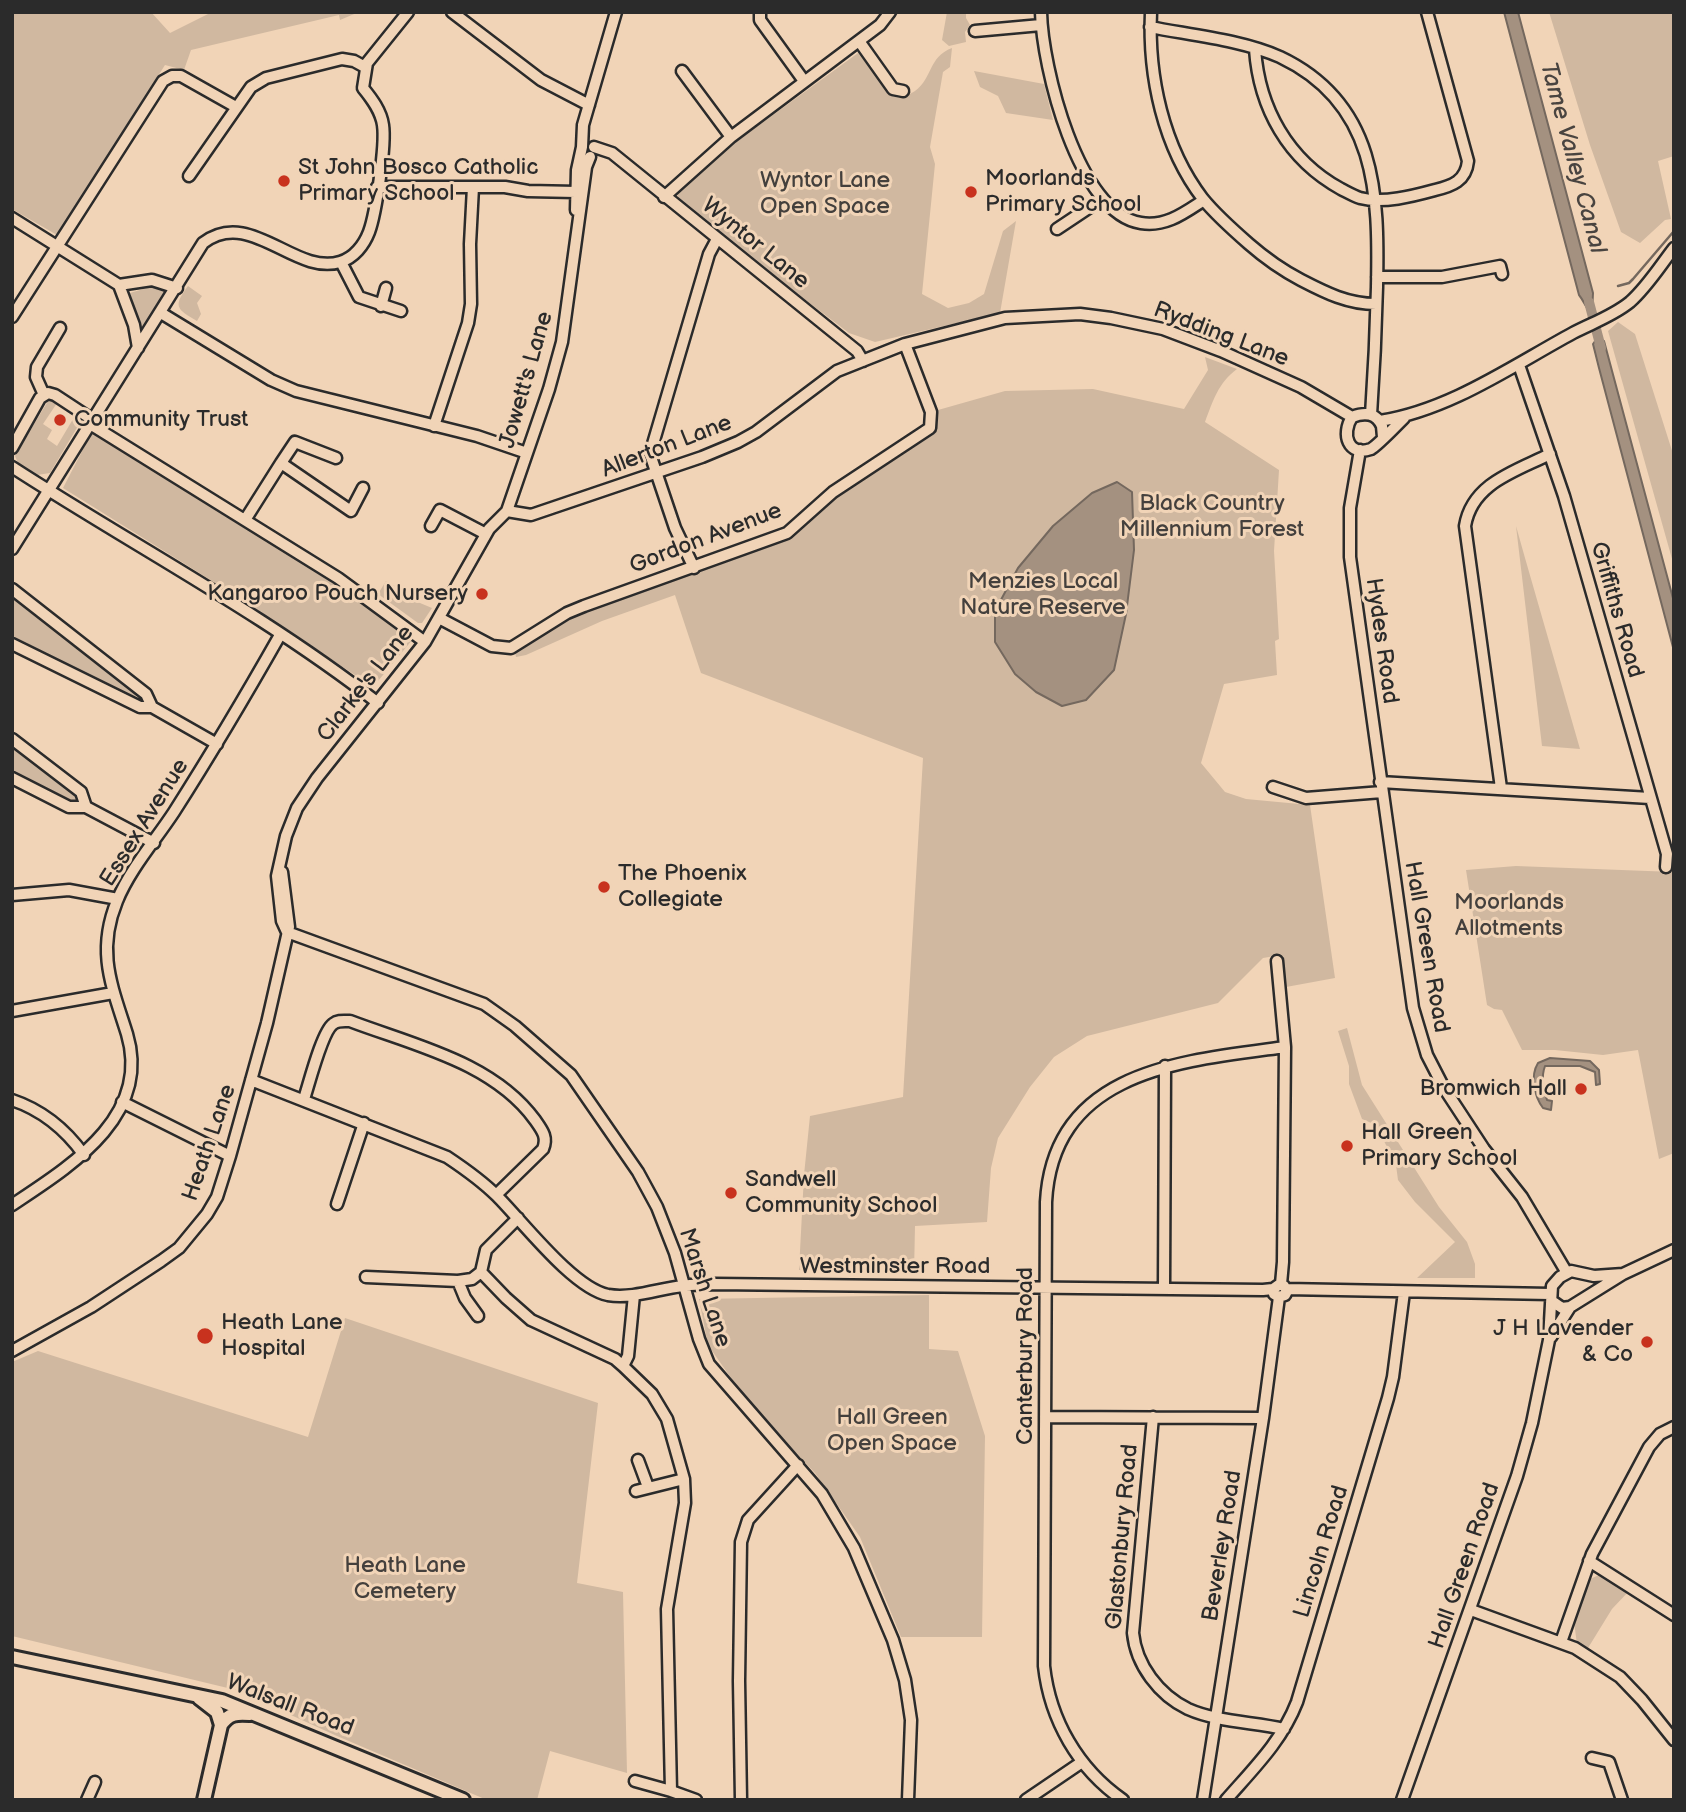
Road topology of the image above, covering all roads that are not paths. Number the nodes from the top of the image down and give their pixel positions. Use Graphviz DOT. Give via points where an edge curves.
graph roads {
  1 [pos="408,12"];
  2 [pos="452,12"];
  3 [pos="616,12"];
  4 [pos="760,12"];
  5 [pos="890,12"];
  6 [pos="1041,12"];
  7 [pos="1151,12"];
  8 [pos="1427,12"];
  9 [pos="1041,25"];
  10 [pos="1150,27"];
  11 [pos="975,31"];
  12 [pos="859,41"];
  13 [pos="1255,49"];
  14 [pos="365,67"];
  15 [pos="682,71"];
  16 [pos="804,81"];
  17 [pos="903,91"];
  18 [pos="592,92"];
  19 [pos="566,94"];
  20 [pos="236,107"];
  21 [pos="588,109"];
  22 [pos="731,137"];
  23 [pos="589,150"];
  24 [pos="189,176"];
  25 [pos="585,178"];
  26 [pos="377,187"];
  27 [pos="473,187"];
  28 [pos="576,192"];
  29 [pos="664,197"];
  30 [pos="1101,199"];
  31 [pos="1204,200"];
  32 [pos="1376,200"];
  33 [pos="12,218"];
  34 [pos="1057,229"];
  35 [pos="577,232"];
  36 [pos="717,239"];
  37 [pos="57,246"];
  38 [pos="1674,248"];
  39 [pos="341,262"];
  40 [pos="1502,274"];
  41 [pos="1377,277"];
  42 [pos="119,285"];
  43 [pos="177,288"];
  44 [pos="386,288"];
  45 [pos="1376,304"];
  46 [pos="381,306"];
  47 [pos="401,311"];
  48 [pos="160,313"];
  49 [pos="13,316"];
  50 [pos="60,328"];
  51 [pos="905,344"];
  52 [pos="138,348"];
  53 [pos="863,361"];
  54 [pos="1519,365"];
  55 [pos="44,396"];
  56 [pos="1352,417"];
  57 [pos="1404,417"];
  58 [pos="1376,418"];
  59 [pos="92,422"];
  60 [pos="434,426"];
  61 [pos="1382,437"];
  62 [pos="12,448"];
  63 [pos="1360,450"];
  64 [pos="527,453"];
  65 [pos="1550,454"];
  66 [pos="336,458"];
  67 [pos="281,463"];
  68 [pos="12,467"];
  69 [pos="656,472"];
  70 [pos="363,488"];
  71 [pos="49,491"];
  72 [pos="507,511"];
  73 [pos="245,520"];
  74 [pos="431,526"];
  75 [pos="488,532"];
  76 [pos="12,549"];
  77 [pos="694,568"];
  78 [pos="12,589"];
  79 [pos="439,618"];
  80 [pos="281,635"];
  81 [pos="425,642"];
  82 [pos="12,644"];
  83 [pos="378,703"];
  84 [pos="152,707"];
  85 [pos="12,740"];
  86 [pos="217,744"];
  87 [pos="12,779"];
  88 [pos="1273,787"];
  89 [pos="1381,787"];
  90 [pos="1501,788"];
  91 [pos="1650,798"];
  92 [pos="86,807"];
  93 [pos="1389,838"];
  94 [pos="154,843"];
  95 [pos="1666,867"];
  96 [pos="12,895"];
  97 [pos="118,900"];
  98 [pos="287,932"];
  99 [pos="1277,961"];
  100 [pos="113,993"];
  101 [pos="12,1011"];
  102 [pos="1285,1047"];
  103 [pos="1165,1066"];
  104 [pos="251,1080"];
  105 [pos="304,1099"];
  106 [pos="12,1100"];
  107 [pos="122,1102"];
  108 [pos="364,1123"];
  109 [pos="84,1155"];
  110 [pos="230,1156"];
  111 [pos="496,1195"];
  112 [pos="337,1204"];
  113 [pos="12,1205"];
  114 [pos="518,1218"];
  115 [pos="1674,1250"];
  116 [pos="481,1272"];
  117 [pos="1567,1273"];
  118 [pos="1579,1274"];
  119 [pos="1623,1274"];
  120 [pos="366,1277"];
  121 [pos="458,1281"];
  122 [pos="685,1286"];
  123 [pos="1045,1288"];
  124 [pos="1164,1289"];
  125 [pos="1280,1290"];
  126 [pos="1404,1292"];
  127 [pos="634,1295"];
  128 [pos="1551,1298"];
  129 [pos="1581,1299"];
  130 [pos="1570,1307"];
  131 [pos="478,1316"];
  132 [pos="1549,1340"];
  133 [pos="12,1351"];
  134 [pos="623,1366"];
  135 [pos="1045,1416"];
  136 [pos="1153,1417"];
  137 [pos="1263,1418"];
  138 [pos="1674,1427"];
  139 [pos="638,1460"];
  140 [pos="798,1465"];
  141 [pos="684,1479"];
  142 [pos="648,1487"];
  143 [pos="636,1492"];
  144 [pos="1589,1561"];
  145 [pos="1471,1610"];
  146 [pos="1674,1615"];
  147 [pos="1561,1642"];
  148 [pos="12,1657"];
  149 [pos="192,1694"];
  150 [pos="257,1714"];
  151 [pos="1216,1717"];
  152 [pos="221,1725"];
  153 [pos="1284,1730"];
  154 [pos="1674,1740"];
  155 [pos="1592,1758"];
  156 [pos="1082,1762"];
  157 [pos="635,1781"];
  158 [pos="95,1782"];
  159 [pos="671,1791"];
  160 [pos="87,1800"];
  161 [pos="204,1800"];
  162 [pos="464,1800"];
  163 [pos="695,1800"];
  164 [pos="741,1800"];
  165 [pos="908,1800"];
  166 [pos="1026,1800"];
  167 [pos="1124,1800"];
  168 [pos="1203,1800"];
  169 [pos="1226,1800"];
  170 [pos="1402,1800"];
  171 [pos="1622,1800"];
  1 -- 14 [label="street"];
  2 -- 19 [label="street"];
  3 -- 18 [label="street"];
  4 -- 16 [label="street" via="765,27"];
  5 -- 12 [label="street"];
  6 -- 9 [label="street"];
  7 -- 10 [label="street"];
  8 -- 32 [label="street" via="1467,156 1466,170 1448,187"];
  9 -- 11 [label="street"];
  9 -- 30 [label="street" via="1060,110 1077,157"];
  10 -- 13 [label="street"];
  10 -- 31 [label="street" via="1155,85 1164,120"];
  12 -- 16 [label="street"];
  12 -- 17 [label="street" via="893,89"];
  13 -- 32 [label="street" via="1302,70 1342,109 1363,145"];
  13 -- 32 [label="street" via="1263,96 1290,147 1331,183 1357,197"];
  14 -- 20 [label="street" via="342,59 266,78 251,87"];
  14 -- 26 [label="street" via="363,88 383,123"];
  15 -- 22 [label="street"];
  16 -- 22 [label="street"];
  18 -- 19 [label="street"];
  18 -- 21 [label="street"];
  19 -- 21 [label="street"];
  20 -- 24 [label="street"];
  20 -- 37 [label="street" via="181,76 163,81"];
  21 -- 23 [label="street" via="583,125"];
  22 -- 29 [label="street"];
  23 -- 25 [label="street, Jowett's Lane"];
  23 -- 28 [label="street, Jowett's Lane"];
  23 -- 29 [label="street, Wyntor Lane" via="608,150"];
  25 -- 28 [label="street"];
  25 -- 35 [label="street, Jowett's Lane"];
  26 -- 27 [label="street"];
  26 -- 39 [label="street" via="369,231 359,250"];
  27 -- 28 [label="street"];
  27 -- 60 [label="street" via="468,323"];
  28 -- 35 [label="street, Jowett's Lane"];
  29 -- 36 [label="street, Wyntor Lane"];
  30 -- 31 [label="street" via="1126,219 1150,224 1176,218"];
  30 -- 34 [label="street"];
  31 -- 45 [label="street" via="1283,271 1330,295"];
  32 -- 41 [label="street"];
  33 -- 37 [label="street"];
  35 -- 64 [label="street, Jowett's Lane" via="562,342"];
  36 -- 53 [label="street, Wyntor Lane" via="857,351"];
  36 -- 69 [label="street" via="650,454"];
  37 -- 42 [label="street"];
  37 -- 49 [label="street"];
  38 -- 54 [label="street" via="1630,302"];
  39 -- 43 [label="street" via="321,263 239,232 218,234 203,243"];
  39 -- 46 [label="street" via="359,296"];
  40 -- 41 [label="street" via="1500,266 1442,277"];
  41 -- 45 [label="street"];
  42 -- 43 [label="street" via="152,280"];
  42 -- 52 [label="street"];
  43 -- 48 [label="street"];
  44 -- 46 [label="street"];
  45 -- 58 [label="street"];
  46 -- 47 [label="street"];
  48 -- 52 [label="street"];
  48 -- 60 [label="street" via="296,391"];
  50 -- 55 [label="street" via="37,367"];
  51 -- 53 [label="street, Rydding Lane"];
  51 -- 56 [label="street, Rydding Lane" via="1005,318 1054,314 1111,318 1163,329 1221,351 1301,387"];
  51 -- 77 [label="street, Gordon Avenue" via="931,412 930,428 834,492 787,533"];
  52 -- 59 [label="street"];
  53 -- 69 [label="street, Allerton Lane" via="837,371 738,442"];
  54 -- 57 [label="street"];
  54 -- 65 [label="street, Griffiths Road"];
  55 -- 59 [label="street" via="55,395"];
  55 -- 62 [label="street"];
  56 -- 58 [label="street"];
  56 -- 63 [label="street" via="1346,439"];
  57 -- 58 [label="street"];
  57 -- 61 [label="street"];
  58 -- 61 [label="street"];
  59 -- 71 [label="street"];
  59 -- 73 [label="street"];
  60 -- 64 [label="street"];
  61 -- 63 [label="street" via="1373,448"];
  63 -- 89 [label="street, Hydes Road" via="1350,508 1350,557"];
  64 -- 72 [label="street, Jowett's Lane"];
  65 -- 90 [label="street" via="1482,490 1469,507 1465,526"];
  65 -- 91 [label="street, Griffiths Road"];
  66 -- 67 [label="street" via="295,442"];
  67 -- 70 [label="street" via="351,511"];
  67 -- 73 [label="street"];
  68 -- 71 [label="street"];
  69 -- 72 [label="street, Allerton Lane" via="531,515"];
  69 -- 77 [label="street"];
  71 -- 76 [label="street"];
  71 -- 80 [label="street"];
  72 -- 75 [label="street, Jowett's Lane"];
  73 -- 81 [label="street" via="357,591"];
  74 -- 75 [label="street" via="440,510"];
  75 -- 79 [label="street, Clarke's Lane"];
  77 -- 79 [label="street, Gordon Avenue" via="567,613 511,648 492,646"];
  78 -- 84 [label="street" via="146,694"];
  79 -- 81 [label="street, Clarke's Lane"];
  80 -- 83 [label="street"];
  80 -- 86 [label="street, Essex Avenue"];
  81 -- 83 [label="street, Clarke's Lane"];
  82 -- 84 [label="street" via="140,707"];
  83 -- 98 [label="street, Clarke's Lane" via="307,791 289,828 281,865 290,918"];
  84 -- 86 [label="street"];
  85 -- 92 [label="street" via="81,792"];
  86 -- 94 [label="street, Essex Avenue"];
  87 -- 92 [label="street" via="69,807"];
  88 -- 89 [label="street" via="1307,798"];
  89 -- 90 [label="street"];
  89 -- 93 [label="street, Hydes Road"];
  90 -- 91 [label="street"];
  91 -- 95 [label="street, Griffiths Road" via="1667,854"];
  92 -- 94 [label="street"];
  93 -- 117 [label="street, Hall Green Road" via="1413,1008 1427,1055 1444,1088 1522,1197"];
  94 -- 97 [label="street, Essex Avenue"];
  96 -- 97 [label="street" via="69,890"];
  97 -- 100 [label="street, Essex Avenue" via="109,924 108,976"];
  98 -- 104 [label="street, Heath Lane"];
  98 -- 122 [label="street, Marsh Lane" via="484,1004 556,1061 579,1085 638,1172 657,1207"];
  99 -- 102 [label="street, Beverley Road"];
  100 -- 101 [label="street"];
  100 -- 107 [label="street, Essex Avenue" via="129,1041 129,1086"];
  102 -- 103 [label="street, Canterbury Road"];
  102 -- 125 [label="street, Beverley Road"];
  103 -- 123 [label="street, Canterbury Road" via="1138,1075 1095,1101 1060,1144 1047,1186"];
  103 -- 124 [label="street"];
  104 -- 105 [label="street, Westminster Road"];
  104 -- 110 [label="street, Heath Lane"];
  105 -- 108 [label="street, Westminster Road"];
  105 -- 111 [label="street" via="324,1037 338,1021 349,1021 476,1070 531,1114 546,1143"];
  106 -- 109 [label="street" via="48,1117"];
  107 -- 109 [label="street, Essex Avenue" via="106,1132"];
  107 -- 110 [label="street"];
  108 -- 111 [label="street, Westminster Road" via="447,1157"];
  108 -- 112 [label="street"];
  109 -- 113 [label="street, Essex Avenue"];
  110 -- 133 [label="street, Heath Lane" via="217,1196 179,1248 91,1307"];
  111 -- 114 [label="street, Westminster Road"];
  114 -- 116 [label="street" via="486,1250"];
  114 -- 127 [label="street, Westminster Road" via="586,1284 609,1295"];
  115 -- 119 [label="street"];
  116 -- 121 [label="street"];
  116 -- 134 [label="street" via="531,1320"];
  117 -- 118 [label="street"];
  117 -- 128 [label="street" via="1555,1282"];
  118 -- 119 [label="street"];
  118 -- 129 [label="street" via="1586,1287"];
  119 -- 129 [label="street"];
  120 -- 121 [label="street"];
  121 -- 131 [label="street"];
  122 -- 123 [label="street, Westminster Road"];
  122 -- 127 [label="street, Westminster Road"];
  122 -- 140 [label="street, Marsh Lane" via="709,1364"];
  123 -- 124 [label="street, Westminster Road"];
  123 -- 135 [label="street, Canterbury Road"];
  124 -- 125 [label="street, Westminster Road"];
  125 -- 126 [label="street, Westminster Road"];
  125 -- 137 [label="street, Beverley Road"];
  126 -- 128 [label="street, Westminster Road"];
  126 -- 153 [label="street, Lincoln Road" via="1388,1398 1303,1685"];
  127 -- 134 [label="street"];
  128 -- 130 [label="street" via="1562,1308"];
  128 -- 132 [label="street, Hall Green Road"];
  129 -- 130 [label="street"];
  130 -- 132 [label="street, Hall Green Road"];
  132 -- 145 [label="street, Hall Green Road" via="1517,1476"];
  134 -- 141 [label="street" via="652,1394 667,1419"];
  135 -- 136 [label="street"];
  135 -- 156 [label="street, Canterbury Road" via="1044,1665 1058,1720"];
  136 -- 137 [label="street"];
  136 -- 151 [label="street, Glastonbury Road" via="1133,1643 1148,1675 1164,1692 1188,1709"];
  137 -- 151 [label="street, Beverley Road"];
  138 -- 144 [label="street" via="1649,1447"];
  139 -- 142 [label="street"];
  140 -- 164 [label="street" via="748,1520 741,1542"];
  140 -- 165 [label="street, Marsh Lane" via="844,1529 899,1659 911,1720"];
  141 -- 142 [label="street"];
  141 -- 159 [label="street" via="685,1503 667,1609"];
  142 -- 143 [label="street"];
  144 -- 146 [label="street"];
  144 -- 147 [label="street"];
  145 -- 147 [label="street"];
  145 -- 170 [label="street, Hall Green Road"];
  147 -- 154 [label="street" via="1620,1677"];
  148 -- 149 [label="main road, Walsall Road"];
  149 -- 150 [label="main road, Walsall Road"];
  149 -- 152 [label="main road" via="211,1705"];
  150 -- 152 [label="main road" via="236,1713"];
  150 -- 162 [label="main road, Walsall Road"];
  151 -- 153 [label="street, Glastonbury Road"];
  151 -- 168 [label="street, Beverley Road"];
  152 -- 161 [label="main road"];
  153 -- 169 [label="street, Lincoln Road"];
  155 -- 171 [label="street" via="1609,1762"];
  156 -- 166 [label="street"];
  156 -- 167 [label="street, Canterbury Road"];
  157 -- 159 [label="street"];
  158 -- 160 [label="street"];
  159 -- 163 [label="street"];
}
